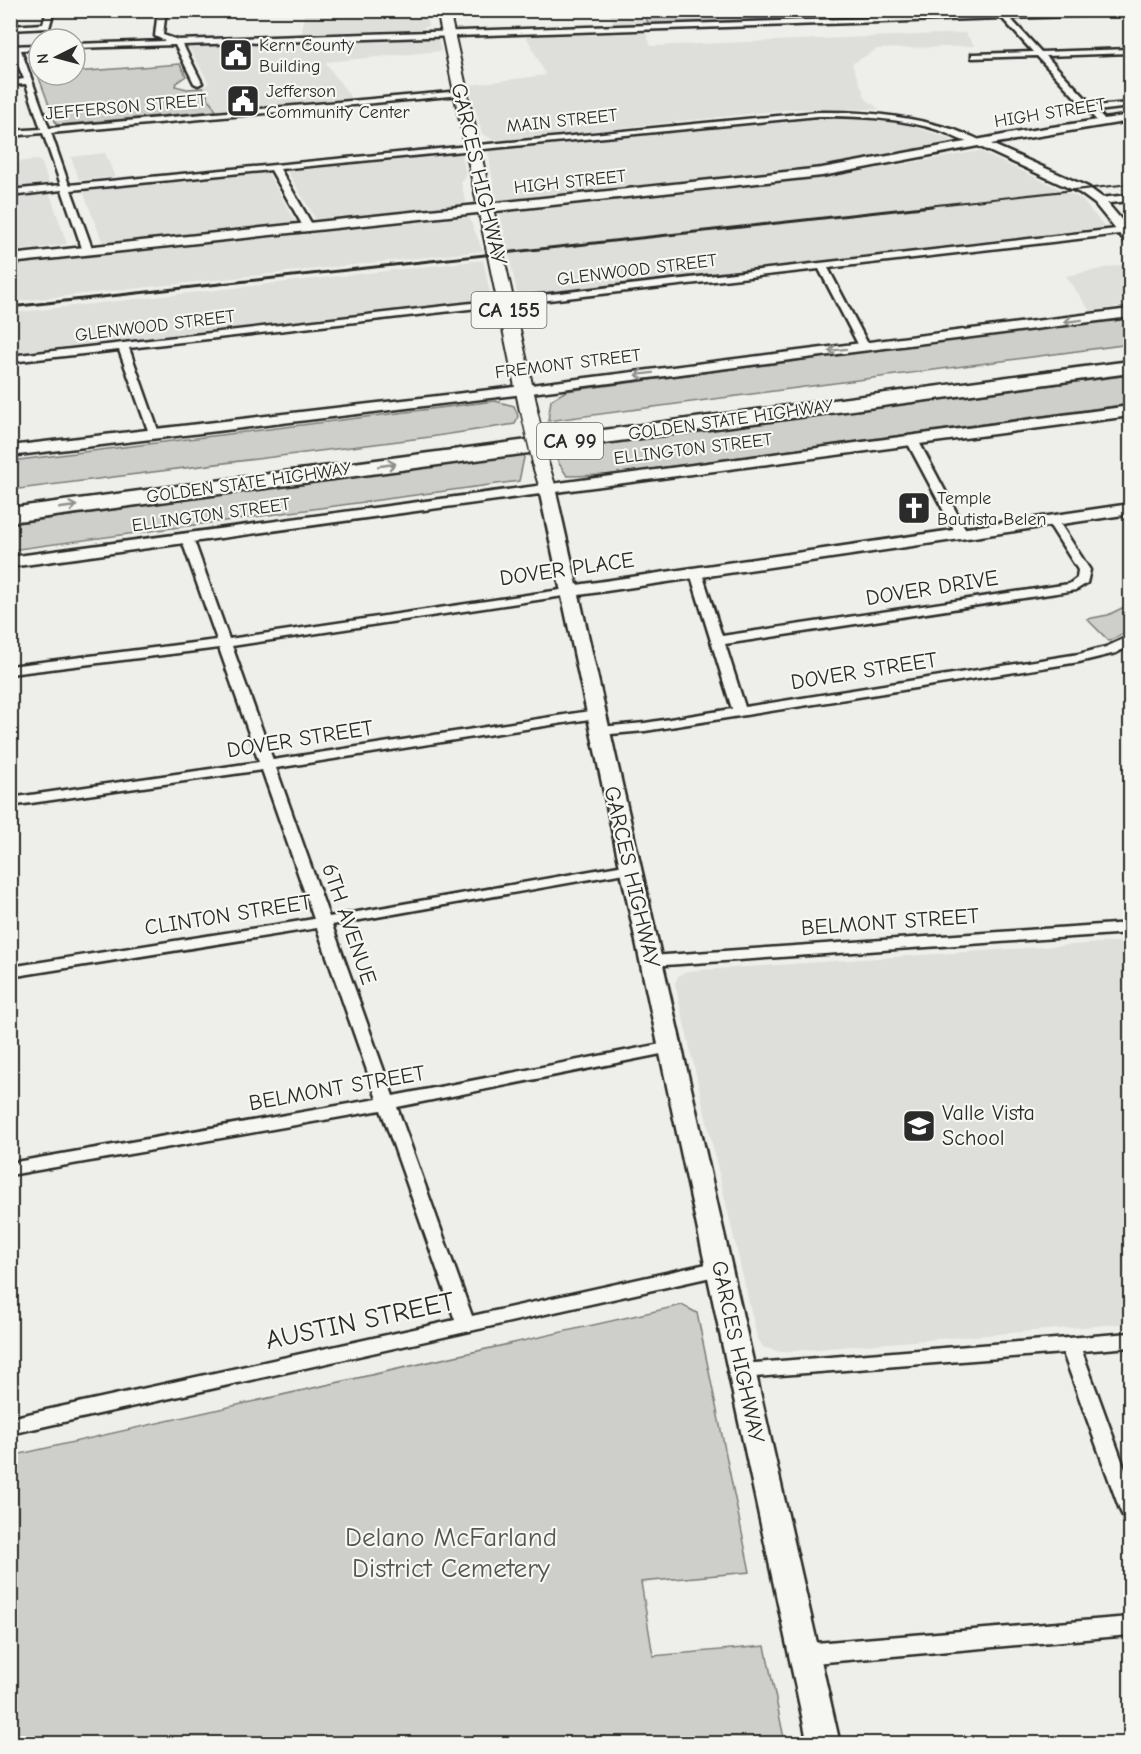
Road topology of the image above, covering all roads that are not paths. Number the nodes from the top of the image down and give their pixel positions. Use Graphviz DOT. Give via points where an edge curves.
graph roads {
  1 [pos="51,10"];
  2 [pos="162,10"];
  3 [pos="442,10"];
  4 [pos="1127,13"];
  5 [pos="1005,17"];
  6 [pos="1131,18"];
  7 [pos="10,28"];
  8 [pos="447,34"];
  9 [pos="178,43"];
  10 [pos="87,46"];
  11 [pos="14,48"];
  12 [pos="1131,51"];
  13 [pos="1039,54"];
  14 [pos="975,56"];
  15 [pos="27,79"];
  16 [pos="27,81"];
  17 [pos="10,83"];
  18 [pos="198,83"];
  19 [pos="30,87"];
  20 [pos="460,93"];
  21 [pos="1131,105"];
  22 [pos="1091,109"];
  23 [pos="1131,118"];
  24 [pos="1103,122"];
  25 [pos="45,131"];
  26 [pos="10,134"];
  27 [pos="980,143"];
  28 [pos="473,148"];
  29 [pos="274,167"];
  30 [pos="64,188"];
  31 [pos="10,193"];
  32 [pos="1131,198"];
  33 [pos="1099,201"];
  34 [pos="486,209"];
  35 [pos="309,228"];
  36 [pos="1128,235"];
  37 [pos="88,251"];
  38 [pos="10,259"];
  39 [pos="822,266"];
  40 [pos="507,302"];
  41 [pos="1131,313"];
  42 [pos="123,346"];
  43 [pos="864,346"];
  44 [pos="1131,354"];
  45 [pos="10,359"];
  46 [pos="1131,367"];
  47 [pos="523,390"];
  48 [pos="1131,411"];
  49 [pos="154,433"];
  50 [pos="912,440"];
  51 [pos="10,451"];
  52 [pos="547,488"];
  53 [pos="10,497"];
  54 [pos="1131,509"];
  55 [pos="10,515"];
  56 [pos="1053,521"];
  57 [pos="962,534"];
  58 [pos="188,538"];
  59 [pos="10,562"];
  60 [pos="696,573"];
  61 [pos="570,591"];
  62 [pos="1131,640"];
  63 [pos="225,642"];
  64 [pos="717,642"];
  65 [pos="10,670"];
  66 [pos="740,712"];
  67 [pos="598,722"];
  68 [pos="269,765"];
  69 [pos="10,802"];
  70 [pos="630,868"];
  71 [pos="325,922"];
  72 [pos="1131,928"];
  73 [pos="651,961"];
  74 [pos="10,972"];
  75 [pos="671,1047"];
  76 [pos="387,1103"];
  77 [pos="10,1169"];
  78 [pos="720,1268"];
  79 [pos="466,1325"];
  80 [pos="1131,1340"];
  81 [pos="1070,1346"];
  82 [pos="742,1371"];
  83 [pos="10,1426"];
  84 [pos="1131,1510"];
  85 [pos="1131,1626"];
  86 [pos="803,1654"];
  87 [pos="824,1743"];
  1 -- 7 [label="street" via="46,26"];
  2 -- 9 [label="street" via="159,36"];
  3 -- 8 [label="main road, GARCES HIGHWAY / CA 155"];
  4 -- 5 [label="street"];
  4 -- 6 [label="street"];
  5 -- 8 [label="street"];
  5 -- 13 [label="street"];
  8 -- 9 [label="street"];
  8 -- 20 [label="main road, GARCES HIGHWAY / CA 155"];
  9 -- 10 [label="street"];
  9 -- 18 [label="street"];
  11 -- 15 [label="street"];
  12 -- 13 [label="street"];
  13 -- 14 [label="street"];
  13 -- 22 [label="street"];
  16 -- 17 [label="street"];
  19 -- 25 [label="street"];
  20 -- 25 [label="street, JEFFERSON STREET"];
  20 -- 28 [label="main road, GARCES HIGHWAY / CA 155"];
  21 -- 22 [label="street"];
  22 -- 24 [label="street"];
  23 -- 24 [label="main road, HIGH STREET"];
  24 -- 27 [label="main road, HIGH STREET"];
  25 -- 26 [label="street, JEFFERSON STREET"];
  25 -- 30 [label="street"];
  27 -- 28 [label="street, MAIN STREET" via="923,123 843,114"];
  27 -- 33 [label="main road, MAIN STREET" via="1075,185"];
  27 -- 34 [label="main road, HIGH STREET" via="822,172"];
  28 -- 29 [label="street, MAIN STREET"];
  28 -- 34 [label="main road, GARCES HIGHWAY / CA 155"];
  29 -- 30 [label="street, MAIN STREET"];
  29 -- 35 [label="street"];
  30 -- 31 [label="street, MAIN STREET"];
  30 -- 37 [label="street"];
  32 -- 33 [label="street"];
  33 -- 36 [label="main road, MAIN STREET"];
  34 -- 35 [label="main road, HIGH STREET"];
  34 -- 40 [label="main road, GARCES HIGHWAY / CA 155"];
  35 -- 37 [label="main road, HIGH STREET"];
  36 -- 39 [label="street, GLENWOOD STREET"];
  37 -- 38 [label="main road, HIGH STREET"];
  39 -- 40 [label="street, GLENWOOD STREET"];
  39 -- 43 [label="street"];
  40 -- 42 [label="street, GLENWOOD STREET"];
  40 -- 47 [label="main road, GARCES HIGHWAY / CA 155"];
  41 -- 43 [label="main road, FREMONT STREET, one-way"];
  42 -- 45 [label="street, GLENWOOD STREET"];
  42 -- 49 [label="street"];
  43 -- 47 [label="main road, FREMONT STREET, one-way"];
  44 -- 53 [label="highway, GOLDEN STATE HIGHWAY / CA 99"];
  55 -- 46 [label="highway, GOLDEN STATE HIGHWAY / CA 99, one-way"];
  47 -- 49 [label="main road, FREMONT STREET"];
  47 -- 52 [label="main road, GARCES HIGHWAY / CA 155, bridge"];
  48 -- 50 [label="main road, ELLINGTON STREET"];
  49 -- 51 [label="main road, FREMONT STREET"];
  50 -- 52 [label="main road, ELLINGTON STREET"];
  50 -- 57 [label="street"];
  52 -- 58 [label="main road, ELLINGTON STREET"];
  52 -- 61 [label="main road, GARCES HIGHWAY"];
  54 -- 56 [label="main road, DOVER PLACE"];
  56 -- 57 [label="main road, DOVER PLACE"];
  56 -- 64 [label="street, DOVER DRIVE" via="1084,570 1083,580 1072,587"];
  57 -- 60 [label="main road, DOVER PLACE"];
  58 -- 59 [label="main road, ELLINGTON STREET"];
  58 -- 63 [label="street, 6TH AVENUE"];
  60 -- 61 [label="main road, DOVER PLACE"];
  60 -- 64 [label="street"];
  61 -- 63 [label="street, DOVER PLACE"];
  61 -- 67 [label="main road, GARCES HIGHWAY"];
  62 -- 66 [label="street, DOVER STREET" via="1079,658"];
  63 -- 65 [label="street, DOVER PLACE"];
  63 -- 68 [label="street, 6TH AVENUE"];
  64 -- 66 [label="street"];
  66 -- 67 [label="street, DOVER STREET" via="645,728"];
  67 -- 68 [label="street, DOVER STREET"];
  67 -- 70 [label="main road, GARCES HIGHWAY"];
  68 -- 69 [label="street, DOVER STREET"];
  68 -- 71 [label="street, 6TH AVENUE"];
  70 -- 71 [label="street, CLINTON STREET"];
  70 -- 73 [label="main road, GARCES HIGHWAY"];
  71 -- 74 [label="street, CLINTON STREET"];
  71 -- 76 [label="street, 6TH AVENUE"];
  72 -- 73 [label="street, BELMONT STREET"];
  73 -- 75 [label="main road, GARCES HIGHWAY"];
  75 -- 76 [label="street, BELMONT STREET"];
  75 -- 78 [label="main road, GARCES HIGHWAY"];
  76 -- 77 [label="street, BELMONT STREET"];
  76 -- 79 [label="street, 6TH AVENUE"];
  78 -- 79 [label="street, AUSTIN STREET"];
  78 -- 82 [label="main road, GARCES HIGHWAY"];
  79 -- 83 [label="street, AUSTIN STREET"];
  80 -- 81 [label="street"];
  81 -- 82 [label="street"];
  81 -- 84 [label="street"];
  82 -- 86 [label="main road, GARCES HIGHWAY"];
  85 -- 86 [label="street"];
  86 -- 87 [label="main road, GARCES HIGHWAY"];
}
